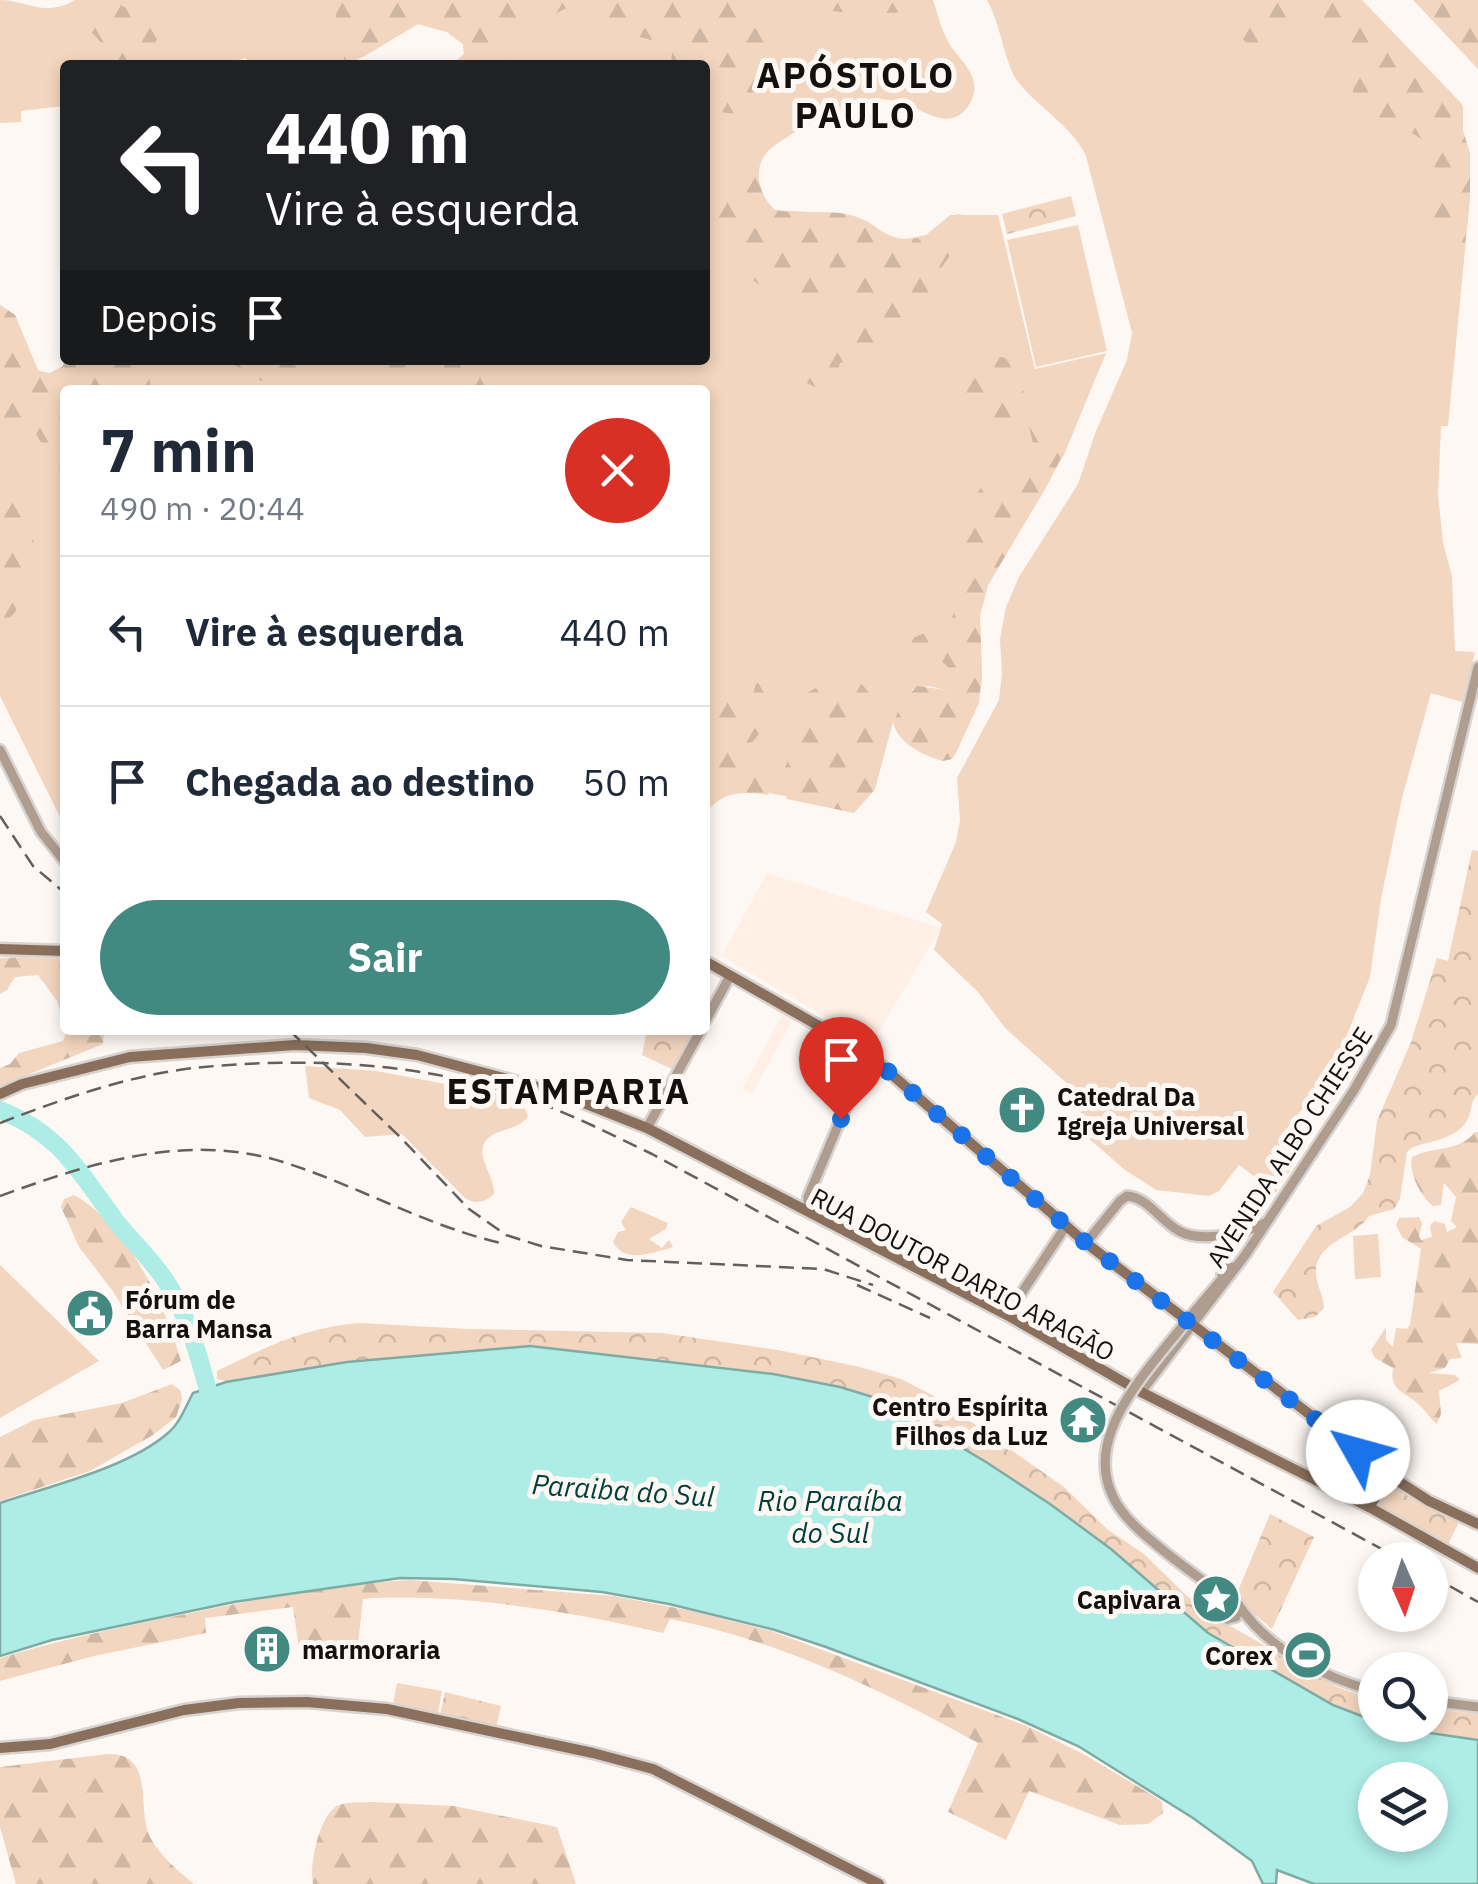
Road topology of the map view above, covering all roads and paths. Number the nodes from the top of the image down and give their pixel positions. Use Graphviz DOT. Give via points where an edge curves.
graph roads {
  1 [pos="1478,667"];
  2 [pos="0,750"];
  3 [pos="60,856"];
  4 [pos="0,949"];
  5 [pos="60,952"];
  6 [pos="710,964"];
  7 [pos="730,976"];
  8 [pos="710,1013"];
  9 [pos="697,1035"];
  10 [pos="868,1054"];
  11 [pos="0,1094"];
  12 [pos="647,1128"];
  13 [pos="824,1222"];
  14 [pos="1267,1222"];
  15 [pos="1066,1226"];
  16 [pos="1231,1233"];
  17 [pos="1086,1243"];
  18 [pos="1246,1254"];
  19 [pos="1222,1276"];
  20 [pos="1007,1315"];
  21 [pos="1194,1325"];
  22 [pos="1141,1392"];
  23 [pos="1390,1476"];
  24 [pos="1369,1507"];
  25 [pos="1478,1524"];
  26 [pos="1478,1568"];
  27 [pos="1222,1596"];
  28 [pos="1238,1604"];
  29 [pos="1227,1619"];
  30 [pos="1251,1624"];
  31 [pos="1358,1685"];
  32 [pos="1448,1703"];
  33 [pos="1478,1707"];
  34 [pos="0,1748"];
  35 [pos="879,1884"];
  1 -- 14 [label="street, AVENIDA ALBO CHIESSE" via="1391,1025"];
  2 -- 3 [label="street"];
  4 -- 5 [label="main road"];
  6 -- 7 [label="main road"];
  7 -- 8 [label="street"];
  7 -- 10 [label="main road"];
  9 -- 12 [label="street"];
  10 -- 13 [label="street" via="808,1197"];
  10 -- 15 [label="main road"];
  11 -- 12 [label="main road, RUA DOUTOR DARIO ARAGÃO" via="161,1052 350,1047 481,1070"];
  12 -- 13 [label="main road, RUA DOUTOR DARIO ARAGÃO"];
  13 -- 20 [label="main road, RUA DOUTOR DARIO ARAGÃO"];
  14 -- 16 [label="street"];
  14 -- 18 [label="street, AVENIDA ALBO CHIESSE"];
  15 -- 17 [label="main road"];
  15 -- 20 [label="street"];
  16 -- 17 [label="street" via="1181,1232 1127,1196"];
  16 -- 18 [label="street" via="1247,1239"];
  16 -- 19 [label="street" via="1219,1242"];
  17 -- 21 [label="main road"];
  18 -- 19 [label="street"];
  18 -- 21 [label="street, AVENIDA ALBO CHIESSE"];
  19 -- 27 [label="street, bridge" via="1120,1409 1105,1450 1110,1486 1126,1516"];
  20 -- 22 [label="main road, RUA DOUTOR DARIO ARAGÃO"];
  21 -- 22 [label="street, AVENIDA ALBO CHIESSE"];
  21 -- 23 [label="main road"];
  22 -- 24 [label="main road, RUA DOUTOR DARIO ARAGÃO"];
  23 -- 24 [label="main road"];
  23 -- 25 [label="main road"];
  24 -- 26 [label="main road, RUA DOUTOR DARIO ARAGÃO"];
  27 -- 28 [label="street"];
  27 -- 29 [label="street" via="1218,1610"];
  28 -- 29 [label="street" via="1237,1616"];
  28 -- 30 [label="street"];
  29 -- 30 [label="street"];
  30 -- 31 [label="street" via="1320,1671"];
  32 -- 33 [label="street"];
  34 -- 35 [label="main road" via="50,1744 238,1703 387,1709 652,1770"];
}
